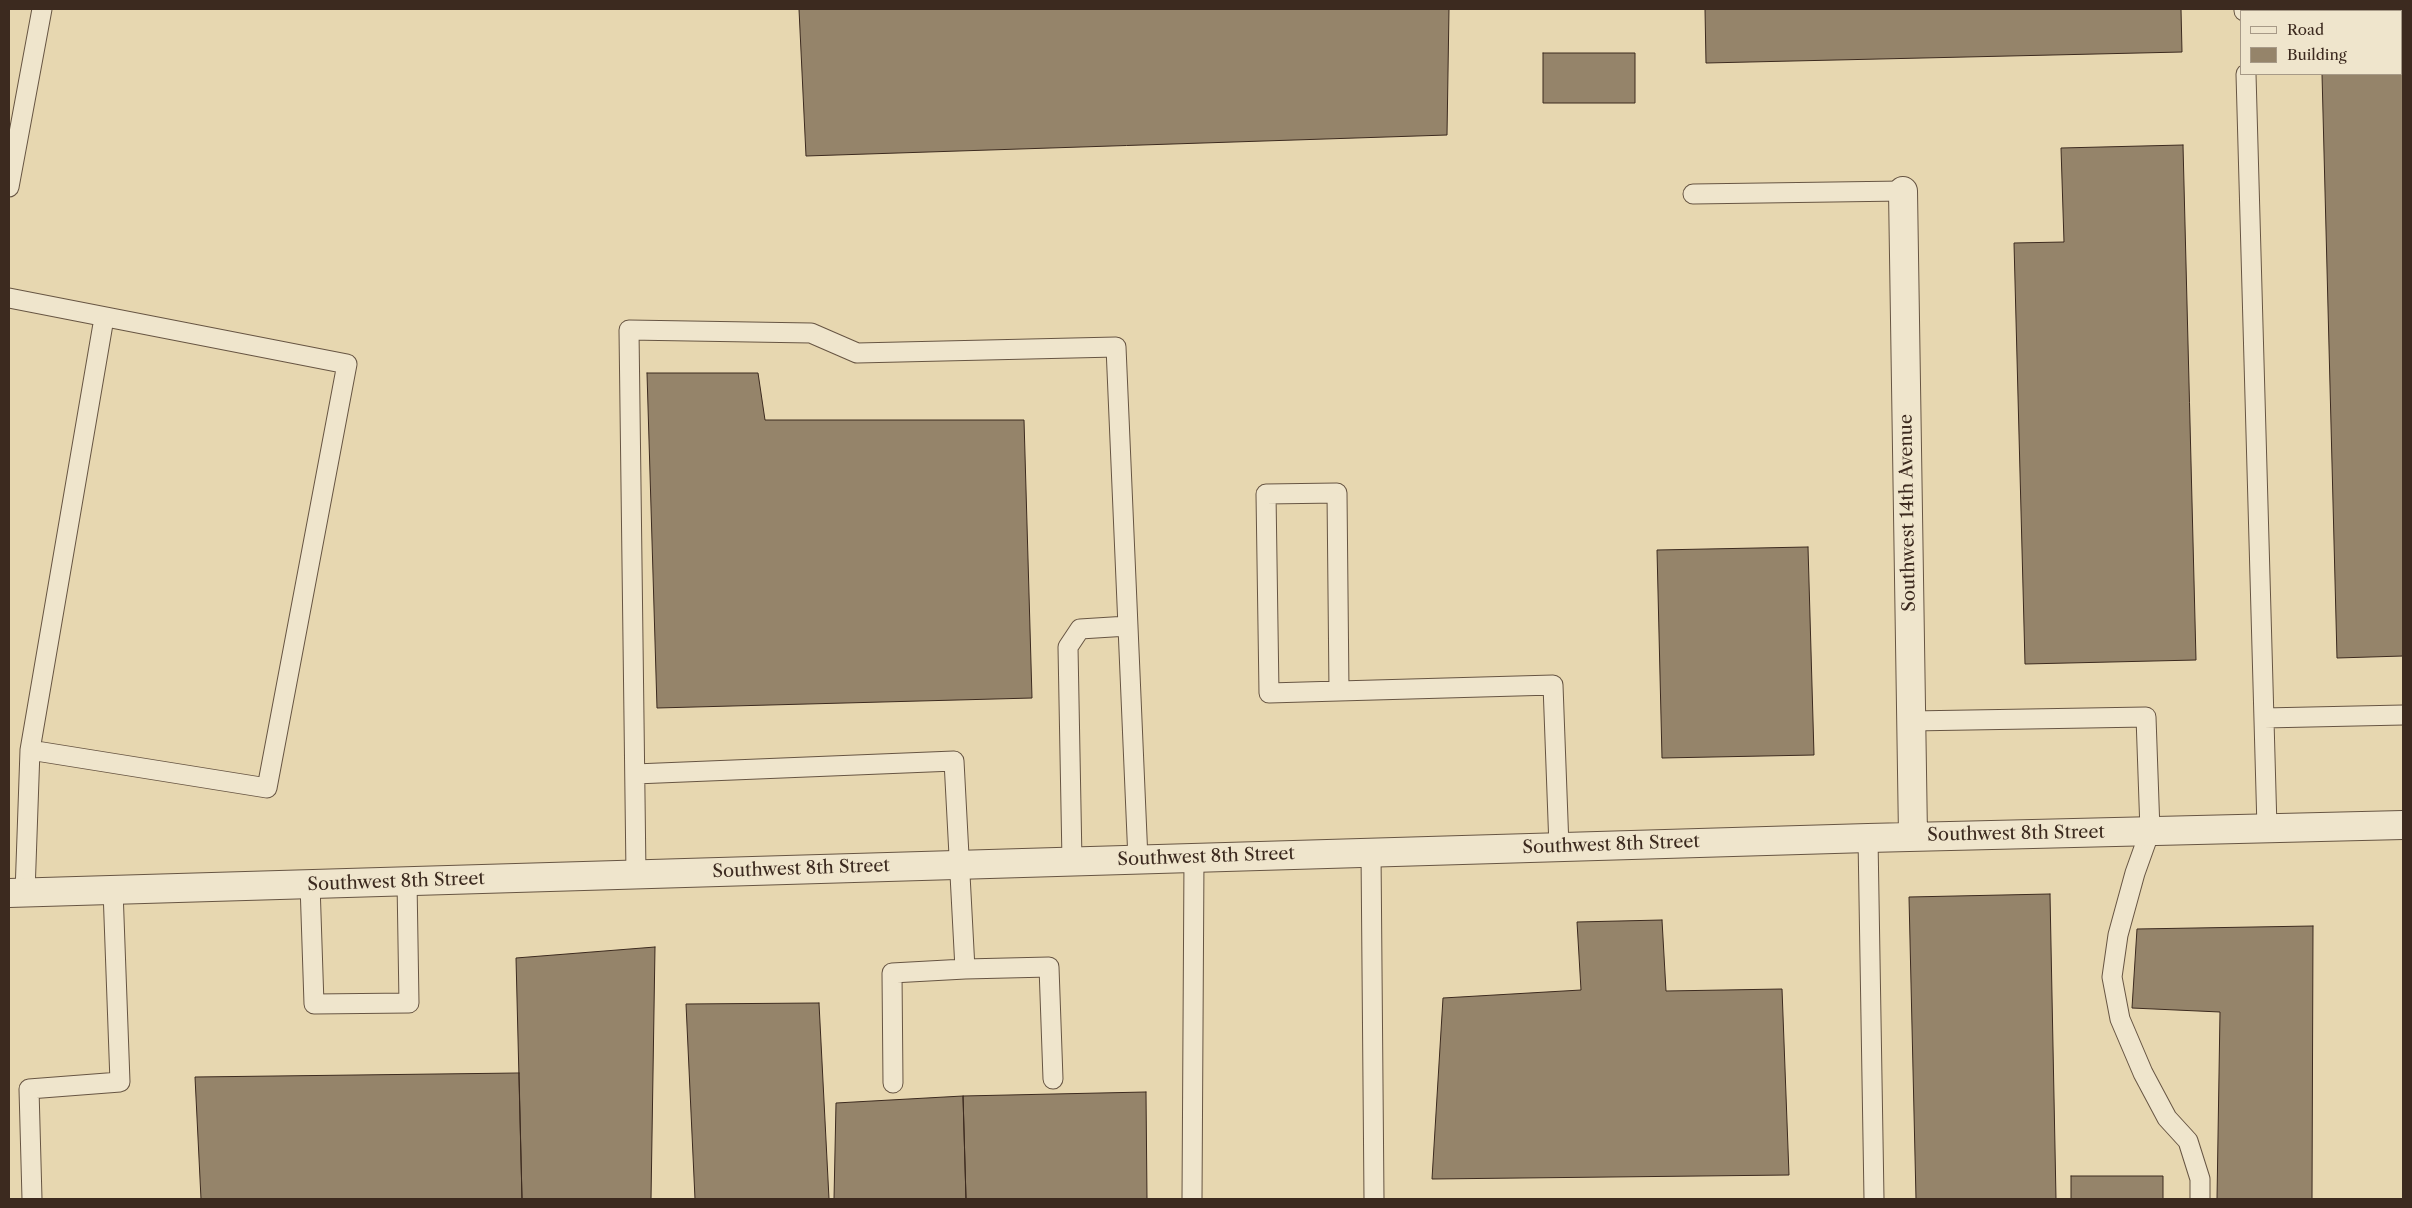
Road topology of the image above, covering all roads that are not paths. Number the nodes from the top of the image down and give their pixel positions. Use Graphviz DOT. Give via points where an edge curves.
graph roads {
  1 [pos="42,9"];
  2 [pos="2246,75"];
  3 [pos="9,187"];
  4 [pos="1902,190"];
  5 [pos="1693,194"];
  6 [pos="9,298"];
  7 [pos="104,318"];
  8 [pos="1128,626"];
  9 [pos="1340,691"];
  10 [pos="2403,715"];
  11 [pos="2264,718"];
  12 [pos="1911,721"];
  13 [pos="30,750"];
  14 [pos="635,774"];
  15 [pos="2403,825"];
  16 [pos="2267,828"];
  17 [pos="2150,831"];
  18 [pos="1913,836"];
  19 [pos="1868,838"];
  20 [pos="1559,847"];
  21 [pos="1371,852"];
  22 [pos="1194,858"];
  23 [pos="1138,860"];
  24 [pos="1072,862"];
  25 [pos="960,864"];
  26 [pos="636,874"];
  27 [pos="407,881"];
  28 [pos="310,884"];
  29 [pos="113,890"];
  30 [pos="17,893"];
  31 [pos="965,969"];
  32 [pos="1053,1079"];
  33 [pos="893,1083"];
  34 [pos="32,1199"];
  35 [pos="1192,1199"];
  36 [pos="1374,1199"];
  37 [pos="1874,1199"];
  38 [pos="2200,1199"];
  1 -- 3 [label="lane"];
  2 -- 11 [label="lane"];
  4 -- 5 [label="lane"];
  4 -- 12 [label="street, Southwest 14th Avenue"];
  6 -- 7 [label="lane"];
  7 -- 13 [label="lane"];
  7 -- 13 [label="lane" via="347,364 267,788"];
  8 -- 14 [label="lane" via="1116,347 857,353 811,333 629,330"];
  8 -- 23 [label="lane"];
  8 -- 24 [label="lane" via="1080,629 1068,647"];
  9 -- 9 [label="lane" via="1337,492 1266,494 1269,693"];
  9 -- 20 [label="lane" via="1553,685"];
  10 -- 11 [label="lane"];
  11 -- 16 [label="lane"];
  12 -- 17 [label="lane" via="2146,717"];
  12 -- 18 [label="street, Southwest 14th Avenue"];
  13 -- 30 [label="lane"];
  14 -- 25 [label="lane" via="954,761"];
  14 -- 26 [label="lane"];
  15 -- 16 [label="street, Southwest 8th Street"];
  16 -- 17 [label="street, Southwest 8th Street"];
  17 -- 18 [label="street, Southwest 8th Street"];
  17 -- 38 [label="lane" via="2134,872 2118,935 2112,977 2120,1019 2143,1073 2167,1118 2188,1141 2200,1179"];
  18 -- 19 [label="street, Southwest 8th Street"];
  19 -- 20 [label="street, Southwest 8th Street"];
  19 -- 37 [label="lane"];
  20 -- 21 [label="street, Southwest 8th Street"];
  21 -- 22 [label="street, Southwest 8th Street"];
  21 -- 36 [label="lane"];
  22 -- 23 [label="street, Southwest 8th Street"];
  22 -- 35 [label="lane"];
  23 -- 24 [label="street, Southwest 8th Street"];
  24 -- 25 [label="street, Southwest 8th Street"];
  25 -- 26 [label="street, Southwest 8th Street"];
  25 -- 31 [label="lane"];
  26 -- 27 [label="street, Southwest 8th Street"];
  27 -- 28 [label="street, Southwest 8th Street"];
  27 -- 28 [label="lane" via="409,1003 314,1004"];
  28 -- 29 [label="street, Southwest 8th Street"];
  29 -- 30 [label="street, Southwest 8th Street"];
  29 -- 34 [label="lane" via="120,1082 29,1089"];
  31 -- 32 [label="lane" via="1049,967"];
  31 -- 33 [label="lane" via="892,973"];
}
